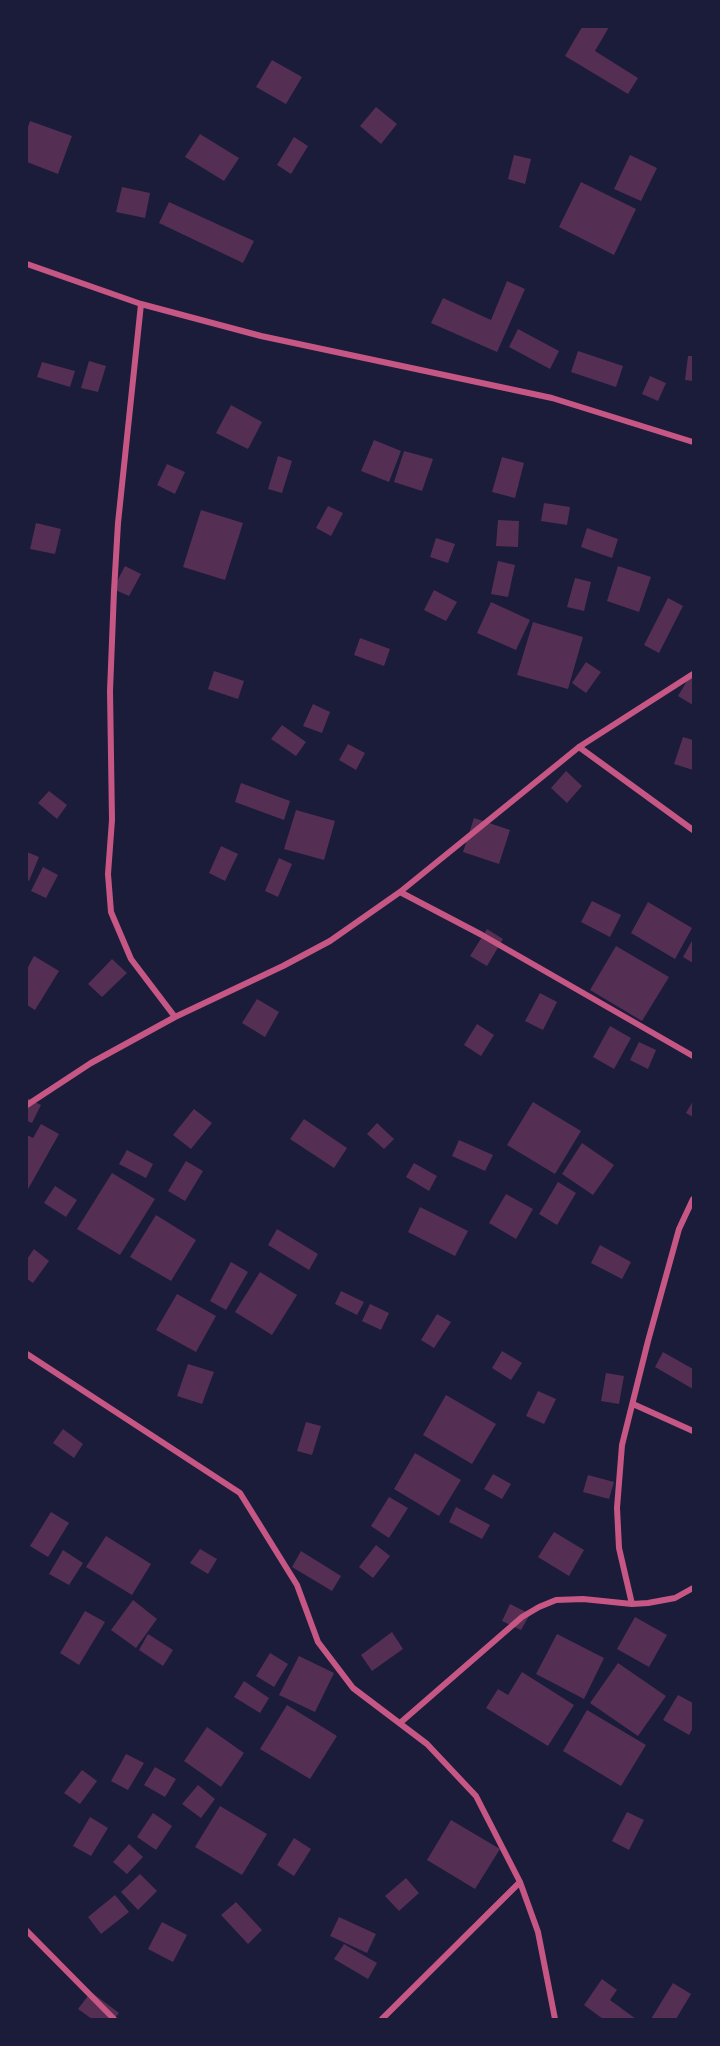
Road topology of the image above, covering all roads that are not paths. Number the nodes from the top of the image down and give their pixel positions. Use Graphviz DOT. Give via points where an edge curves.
graph roads {
  1 [pos="27,264"];
  2 [pos="141,304"];
  3 [pos="693,442"];
  4 [pos="693,674"];
  5 [pos="579,747"];
  6 [pos="693,830"];
  7 [pos="400,892"];
  8 [pos="175,1017"];
  9 [pos="693,1056"];
  10 [pos="27,1106"];
  11 [pos="693,1199"];
  12 [pos="27,1354"];
  13 [pos="633,1404"];
  14 [pos="693,1431"];
  15 [pos="693,1588"];
  16 [pos="632,1604"];
  17 [pos="400,1723"];
  18 [pos="520,1882"];
  19 [pos="27,1931"];
  20 [pos="114,2019"];
  21 [pos="382,2019"];
  22 [pos="555,2019"];
  1 -- 2 [label="street"];
  2 -- 3 [label="street" via="261,336 552,398"];
  2 -- 8 [label="street" via="114,591 108,874 111,912 131,959"];
  4 -- 5 [label="street"];
  5 -- 6 [label="street"];
  5 -- 7 [label="street"];
  7 -- 8 [label="street" via="330,941"];
  7 -- 9 [label="street"];
  8 -- 10 [label="street" via="91,1063"];
  11 -- 13 [label="street" via="679,1229"];
  12 -- 17 [label="street" via="240,1493 297,1585 318,1642 352,1688"];
  13 -- 14 [label="street"];
  13 -- 16 [label="street" via="622,1445 617,1508 618,1548"];
  15 -- 16 [label="street" via="675,1598"];
  16 -- 17 [label="street" via="583,1599 556,1600 539,1607 522,1617"];
  17 -- 18 [label="street" via="427,1744 476,1796"];
  18 -- 21 [label="street"];
  18 -- 22 [label="street" via="538,1932"];
  19 -- 20 [label="street"];
}
